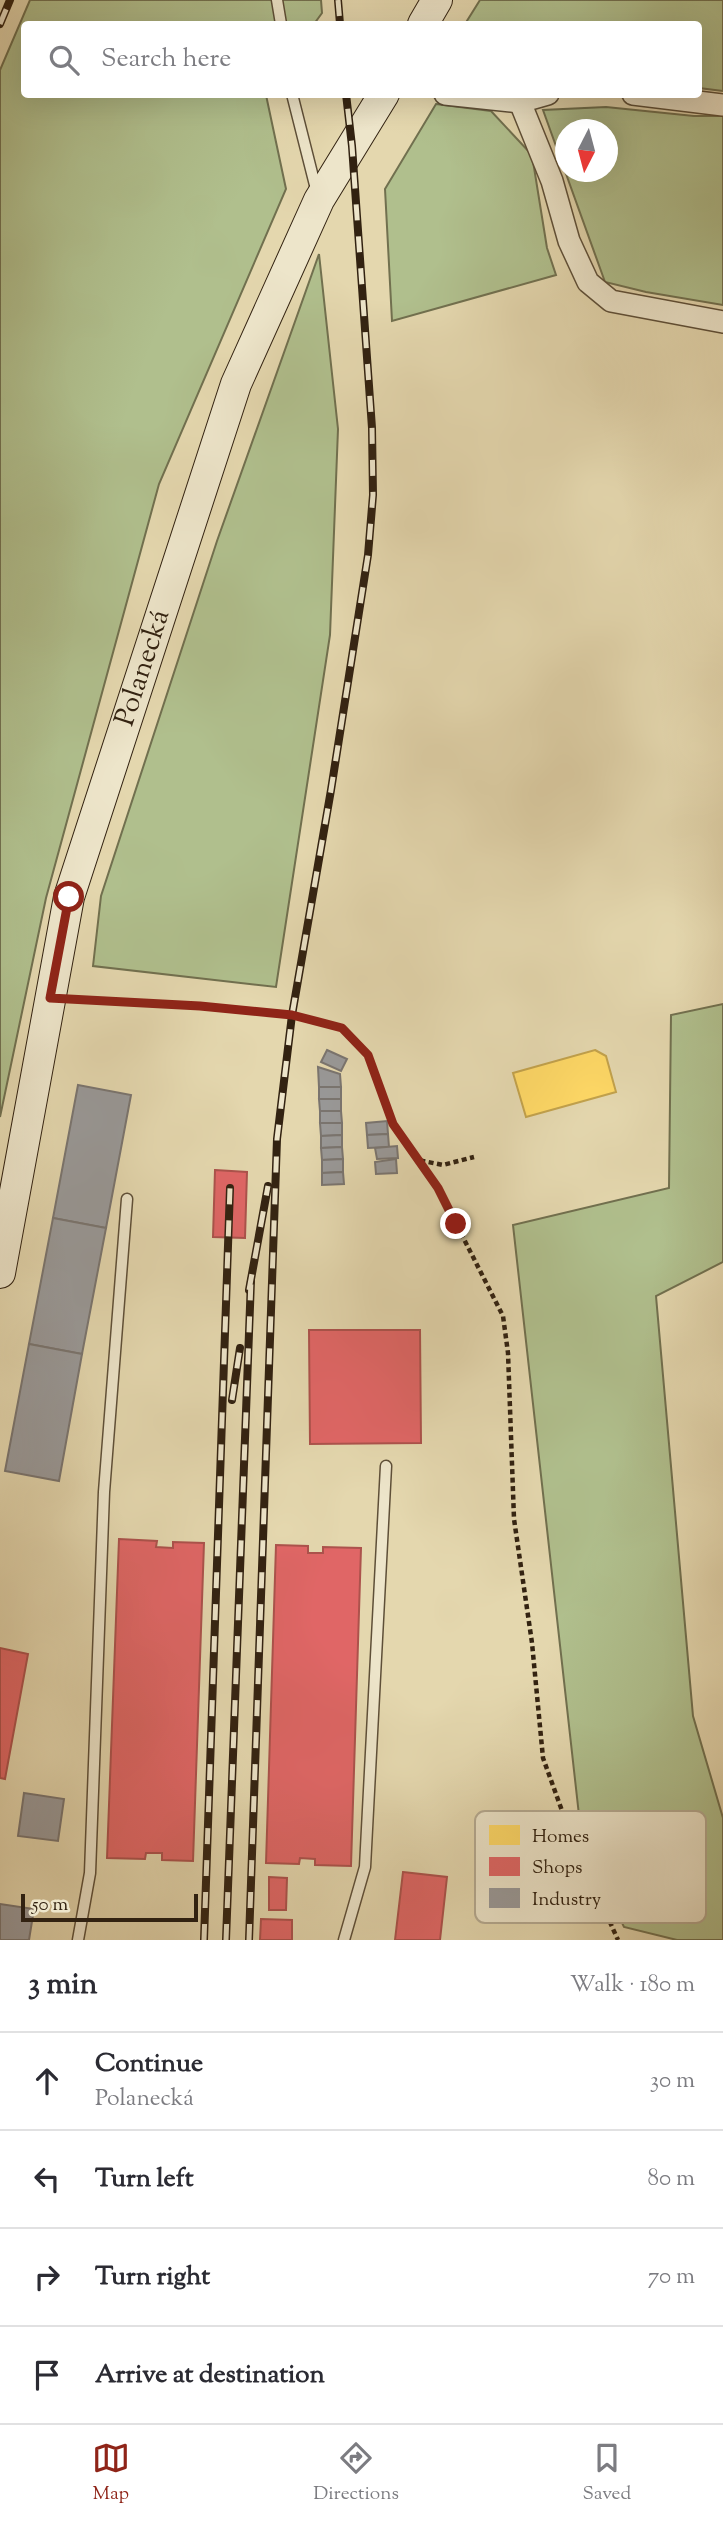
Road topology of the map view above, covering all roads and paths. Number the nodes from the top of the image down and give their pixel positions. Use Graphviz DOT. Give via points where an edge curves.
graph roads {
  1 [pos="277,0"];
  2 [pos="436,0"];
  3 [pos="280,21"];
  4 [pos="425,21"];
  5 [pos="293,98"];
  6 [pos="382,98"];
  7 [pos="482,98"];
  8 [pos="534,98"];
  9 [pos="663,98"];
  10 [pos="520,102"];
  11 [pos="723,106"];
  12 [pos="319,200"];
  13 [pos="723,322"];
  14 [pos="50,998"];
  15 [pos="474,1157"];
  16 [pos="418,1160"];
  17 [pos="127,1199"];
  18 [pos="0,1273"];
  19 [pos="386,1466"];
  20 [pos="562,1811"];
  21 [pos="610,1923"];
  22 [pos="78,1940"];
  23 [pos="344,1940"];
  24 [pos="618,1940"];
  1 -- 3 [label="lane"];
  2 -- 4 [label="street"];
  5 -- 12 [label="lane"];
  6 -- 12 [label="street, Polanecká"];
  7 -- 10 [label="street"];
  8 -- 10 [label="street"];
  9 -- 11 [label="street"];
  10 -- 13 [label="street" via="588,282 611,301"];
  12 -- 14 [label="street, Polanecká" via="236,384 69,897"];
  14 -- 16 [label="path" via="279,1013 342,1028 368,1055 393,1124"];
  14 -- 18 [label="street, Polanecká"];
  15 -- 16 [label="path" via="443,1165"];
  16 -- 20 [label="path" via="438,1188 503,1316 514,1519 543,1758"];
  17 -- 22 [label="lane" via="104,1492 90,1873"];
  19 -- 23 [label="lane" via="365,1867"];
  21 -- 24 [label="path"];
}
